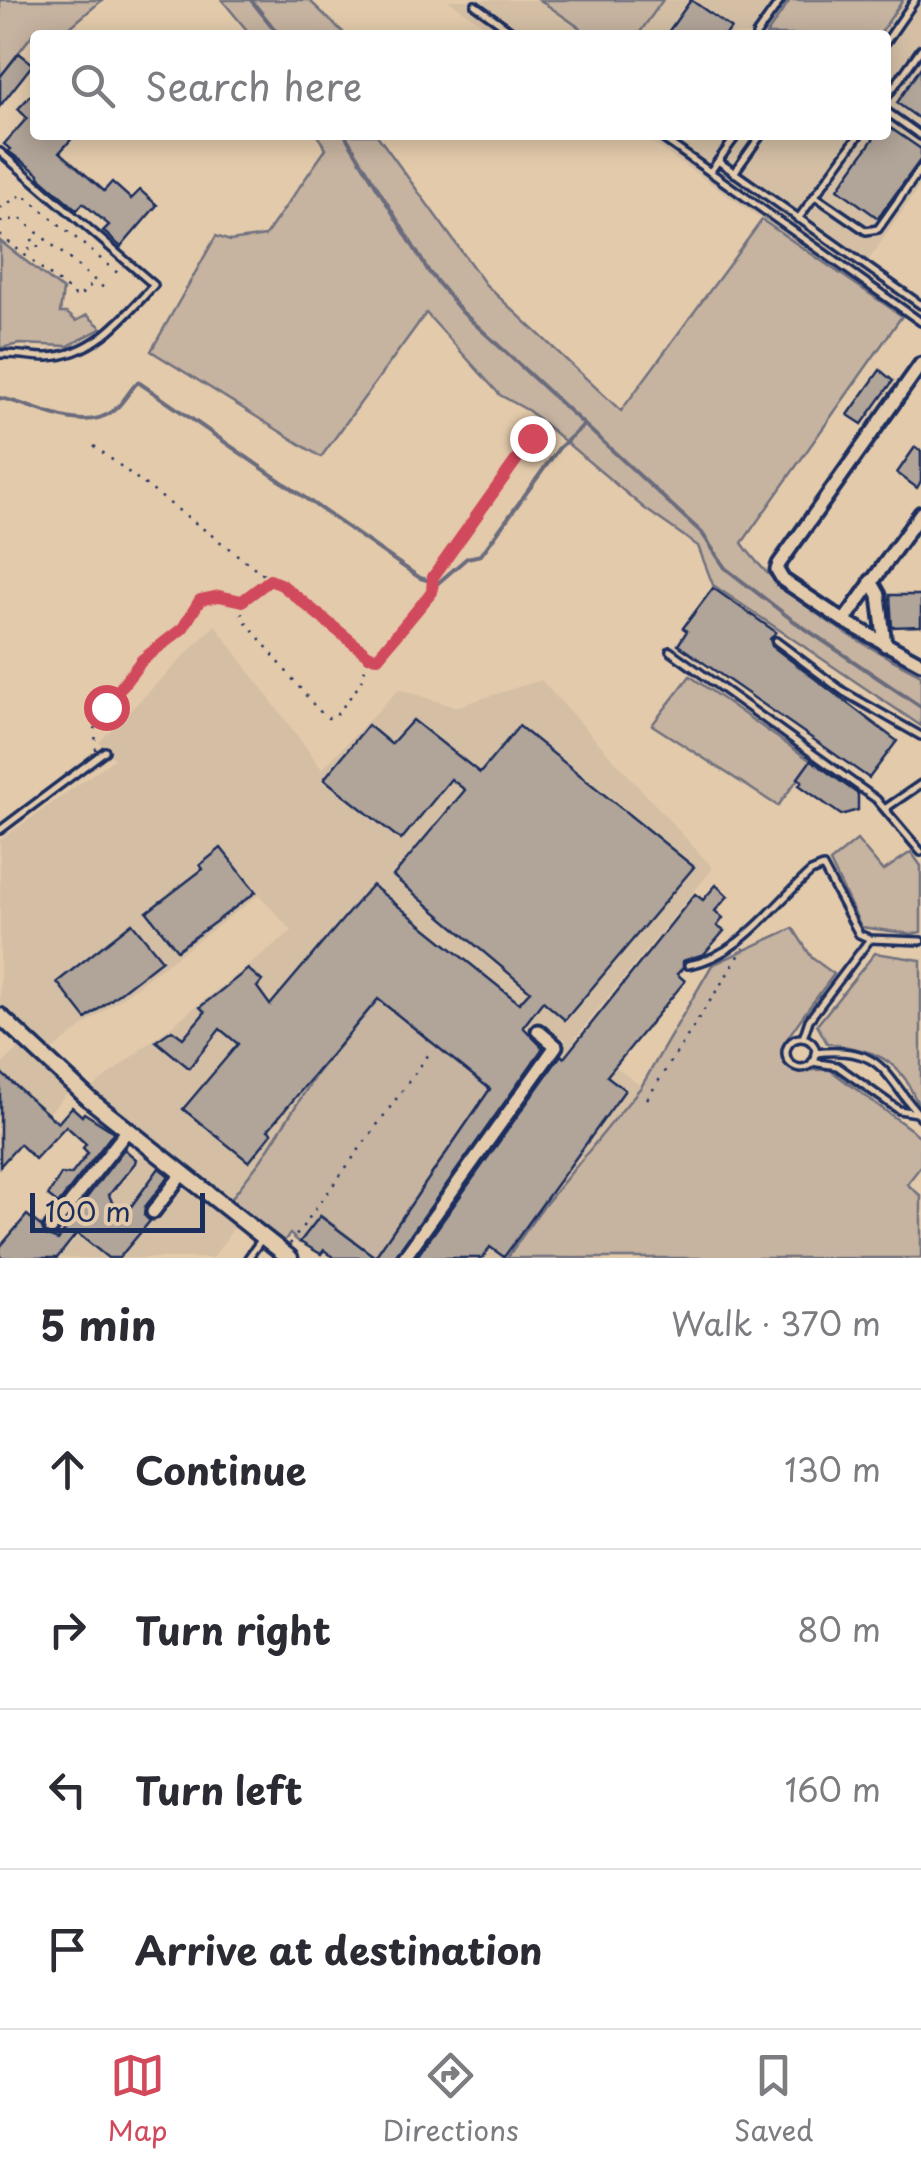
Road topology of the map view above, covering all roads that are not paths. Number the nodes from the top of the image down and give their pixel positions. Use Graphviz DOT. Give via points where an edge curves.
graph roads {
  1 [pos="781,0"];
  2 [pos="915,0"];
  3 [pos="475,5"];
  4 [pos="510,30"];
  5 [pos="760,30"];
  6 [pos="891,35"];
  7 [pos="921,49"];
  8 [pos="891,91"];
  9 [pos="891,115"];
  10 [pos="921,136"];
  11 [pos="665,140"];
  12 [pos="733,140"];
  13 [pos="758,140"];
  14 [pos="855,140"];
  15 [pos="0,152"];
  16 [pos="718,161"];
  17 [pos="921,168"];
  18 [pos="710,172"];
  19 [pos="734,174"];
  20 [pos="815,196"];
  21 [pos="798,219"];
  22 [pos="921,305"];
  23 [pos="921,322"];
  24 [pos="0,354"];
  25 [pos="921,364"];
  26 [pos="921,513"];
  27 [pos="871,582"];
  28 [pos="844,621"];
  29 [pos="776,641"];
  30 [pos="885,645"];
  31 [pos="670,650"];
  32 [pos="921,663"];
  33 [pos="921,736"];
  34 [pos="102,753"];
  35 [pos="921,784"];
  36 [pos="886,808"];
  37 [pos="0,830"];
  38 [pos="921,852"];
  39 [pos="870,940"];
  40 [pos="921,942"];
  41 [pos="688,966"];
  42 [pos="0,1016"];
  43 [pos="538,1032"];
  44 [pos="803,1038"];
  45 [pos="816,1053"];
  46 [pos="812,1062"];
  47 [pos="919,1115"];
  48 [pos="128,1131"];
  49 [pos="182,1174"];
  50 [pos="153,1212"];
  51 [pos="51,1228"];
  52 [pos="263,1237"];
  53 [pos="286,1256"];
  54 [pos="248,1258"];
  55 [pos="404,1258"];
  1 -- 5 [label="lane"];
  2 -- 6 [label="lane"];
  3 -- 4 [label="lane"];
  7 -- 8 [label="lane"];
  9 -- 10 [label="lane"];
  11 -- 18 [label="lane"];
  12 -- 16 [label="lane"];
  13 -- 19 [label="lane"];
  14 -- 20 [label="lane"];
  15 -- 24 [label="lane" via="154,285 115,327 72,354"];
  16 -- 18 [label="lane"];
  16 -- 19 [label="lane"];
  17 -- 20 [label="lane" via="872,231"];
  18 -- 23 [label="lane"];
  19 -- 21 [label="lane"];
  20 -- 21 [label="lane"];
  21 -- 22 [label="lane"];
  25 -- 28 [label="street" via="779,564 780,577"];
  26 -- 27 [label="street"];
  27 -- 28 [label="street"];
  27 -- 30 [label="street"];
  28 -- 30 [label="street"];
  29 -- 33 [label="lane" via="844,692"];
  30 -- 32 [label="street"];
  31 -- 36 [label="lane"];
  34 -- 37 [label="lane"];
  35 -- 36 [label="lane"];
  36 -- 38 [label="lane"];
  39 -- 40 [label="lane"];
  39 -- 41 [label="lane" via="859,934 823,867 758,926"];
  39 -- 44 [label="lane" via="809,1020"];
  42 -- 48 [label="street"];
  43 -- 55 [label="street" via="556,1046"];
  44 -- 45 [label="lane"];
  44 -- 46 [label="lane" via="787,1046 788,1060 800,1068"];
  45 -- 46 [label="lane"];
  45 -- 47 [label="lane" via="876,1061"];
  46 -- 47 [label="lane" via="837,1066 899,1110"];
  48 -- 49 [label="street"];
  48 -- 51 [label="street"];
  49 -- 50 [label="street"];
  49 -- 52 [label="street"];
  52 -- 53 [label="street"];
  52 -- 54 [label="lane"];
}
